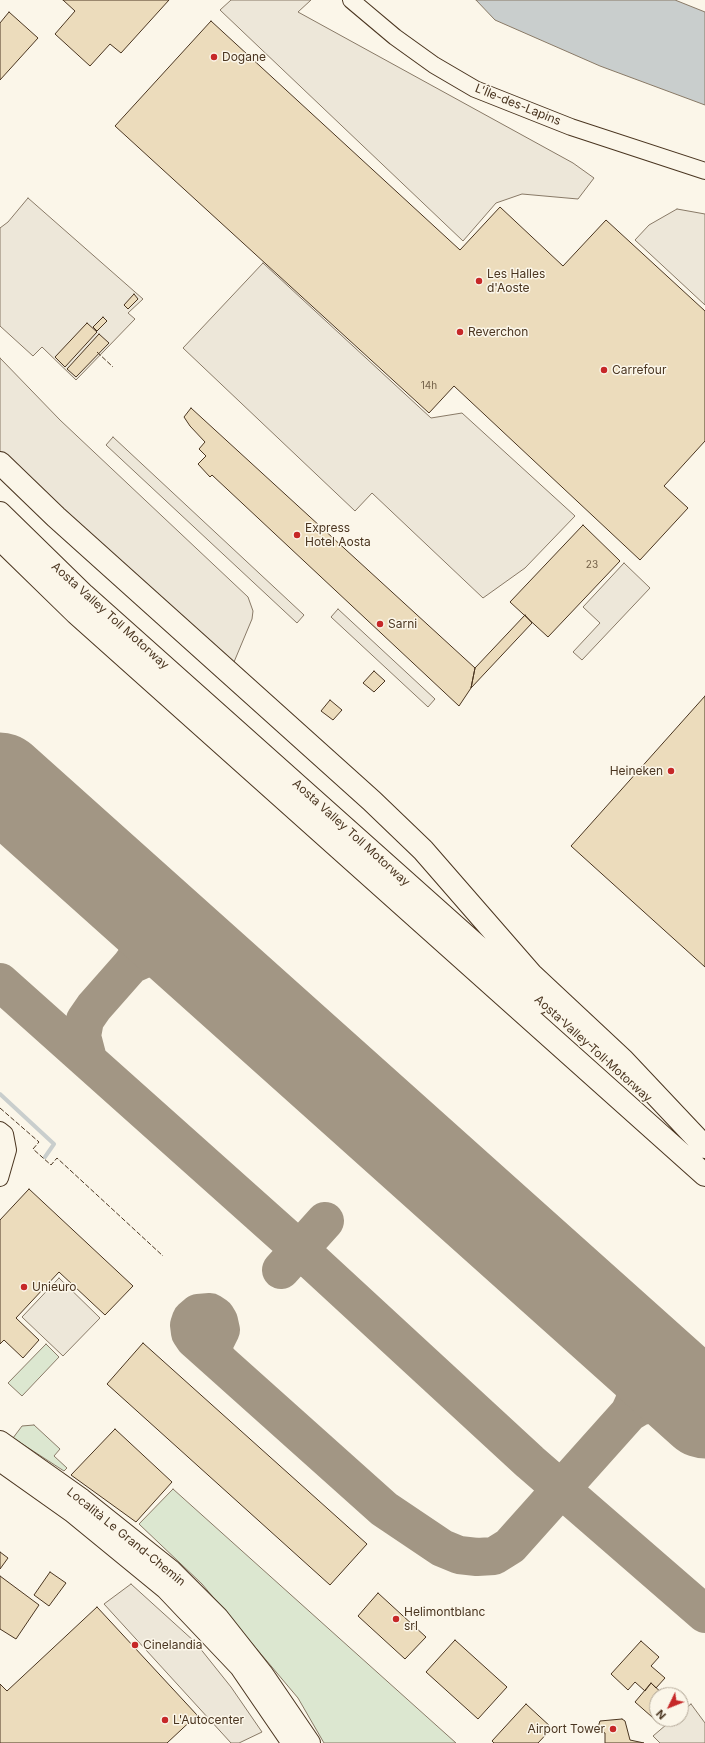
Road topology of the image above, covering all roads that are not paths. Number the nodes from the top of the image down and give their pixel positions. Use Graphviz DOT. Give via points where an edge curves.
graph roads {
  1 [pos="351,0"];
  2 [pos="705,171"];
  3 [pos="0,463"];
  4 [pos="0,513"];
  5 [pos="0,540"];
  6 [pos="0,1130"];
  7 [pos="705,1148"];
  8 [pos="705,1175"];
  9 [pos="0,1178"];
  10 [pos="0,1441"];
  11 [pos="0,1461"];
  12 [pos="292,1743"];
  13 [pos="310,1743"];
  1 -- 2 [label="street, L'Île-des-Lapins" via="395,37 434,65 475,89 571,127"];
  3 -- 7 [label="highway" via="56,517 424,850 531,974 623,1060"];
  4 -- 7 [label="highway, Aosta Valley Toll Motorway" via="84,595"];
  5 -- 8 [label="highway, Aosta Valley Toll Motorway" via="76,612"];
  6 -- 9 [label="street" via="5,1134 8,1150"];
  10 -- 13 [label="main road, Località Le Grand-Chemin" via="82,1499 170,1570 218,1617 263,1674"];
  11 -- 12 [label="main road, Località Le Grand-Chemin" via="72,1512 166,1589 240,1667"];
}
